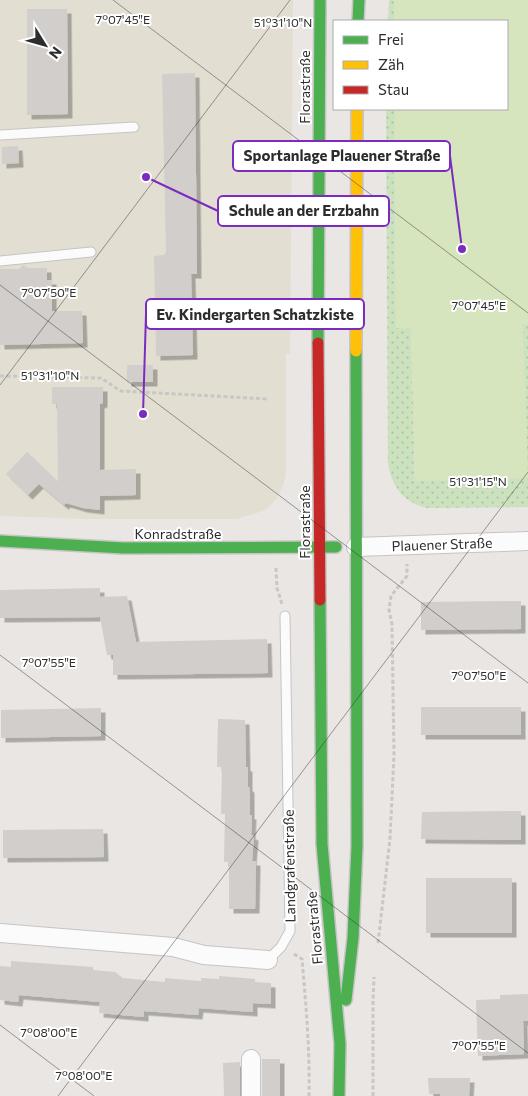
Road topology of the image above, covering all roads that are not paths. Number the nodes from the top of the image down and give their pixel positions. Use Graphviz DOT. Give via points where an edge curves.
graph roads {
  1 [pos="320,0"];
  2 [pos="359,0"];
  3 [pos="358,20"];
  4 [pos="357,110"];
  5 [pos="134,127"];
  6 [pos="0,135"];
  7 [pos="91,252"];
  8 [pos="0,261"];
  9 [pos="0,541"];
  10 [pos="528,541"];
  11 [pos="320,547"];
  12 [pos="356,547"];
  13 [pos="285,616"];
  14 [pos="0,932"];
  15 [pos="268,960"];
  16 [pos="340,1044"];
  17 [pos="251,1059"];
  18 [pos="251,1096"];
  19 [pos="339,1096"];
  1 -- 11 [label="main road, Florastraße"];
  2 -- 3 [label="main road"];
  4 -- 12 [label="main road, Florastraße"];
  5 -- 6 [label="lane"];
  7 -- 8 [label="lane"];
  9 -- 11 [label="main road, Konradstraße" via="124,548"];
  10 -- 12 [label="street, Plauener Straße"];
  11 -- 12 [label="main road, Konradstraße"];
  11 -- 16 [label="main road, Florastraße" via="322,844"];
  12 -- 16 [label="main road, Florastraße" via="358,843 352,958"];
  13 -- 15 [label="lane, Landgrafenstraße" via="290,931 282,947"];
  14 -- 15 [label="street, Landgrafenstraße" via="173,947 204,955"];
  16 -- 19 [label="main road, Florastraße"];
  17 -- 18 [label="street"];
}
